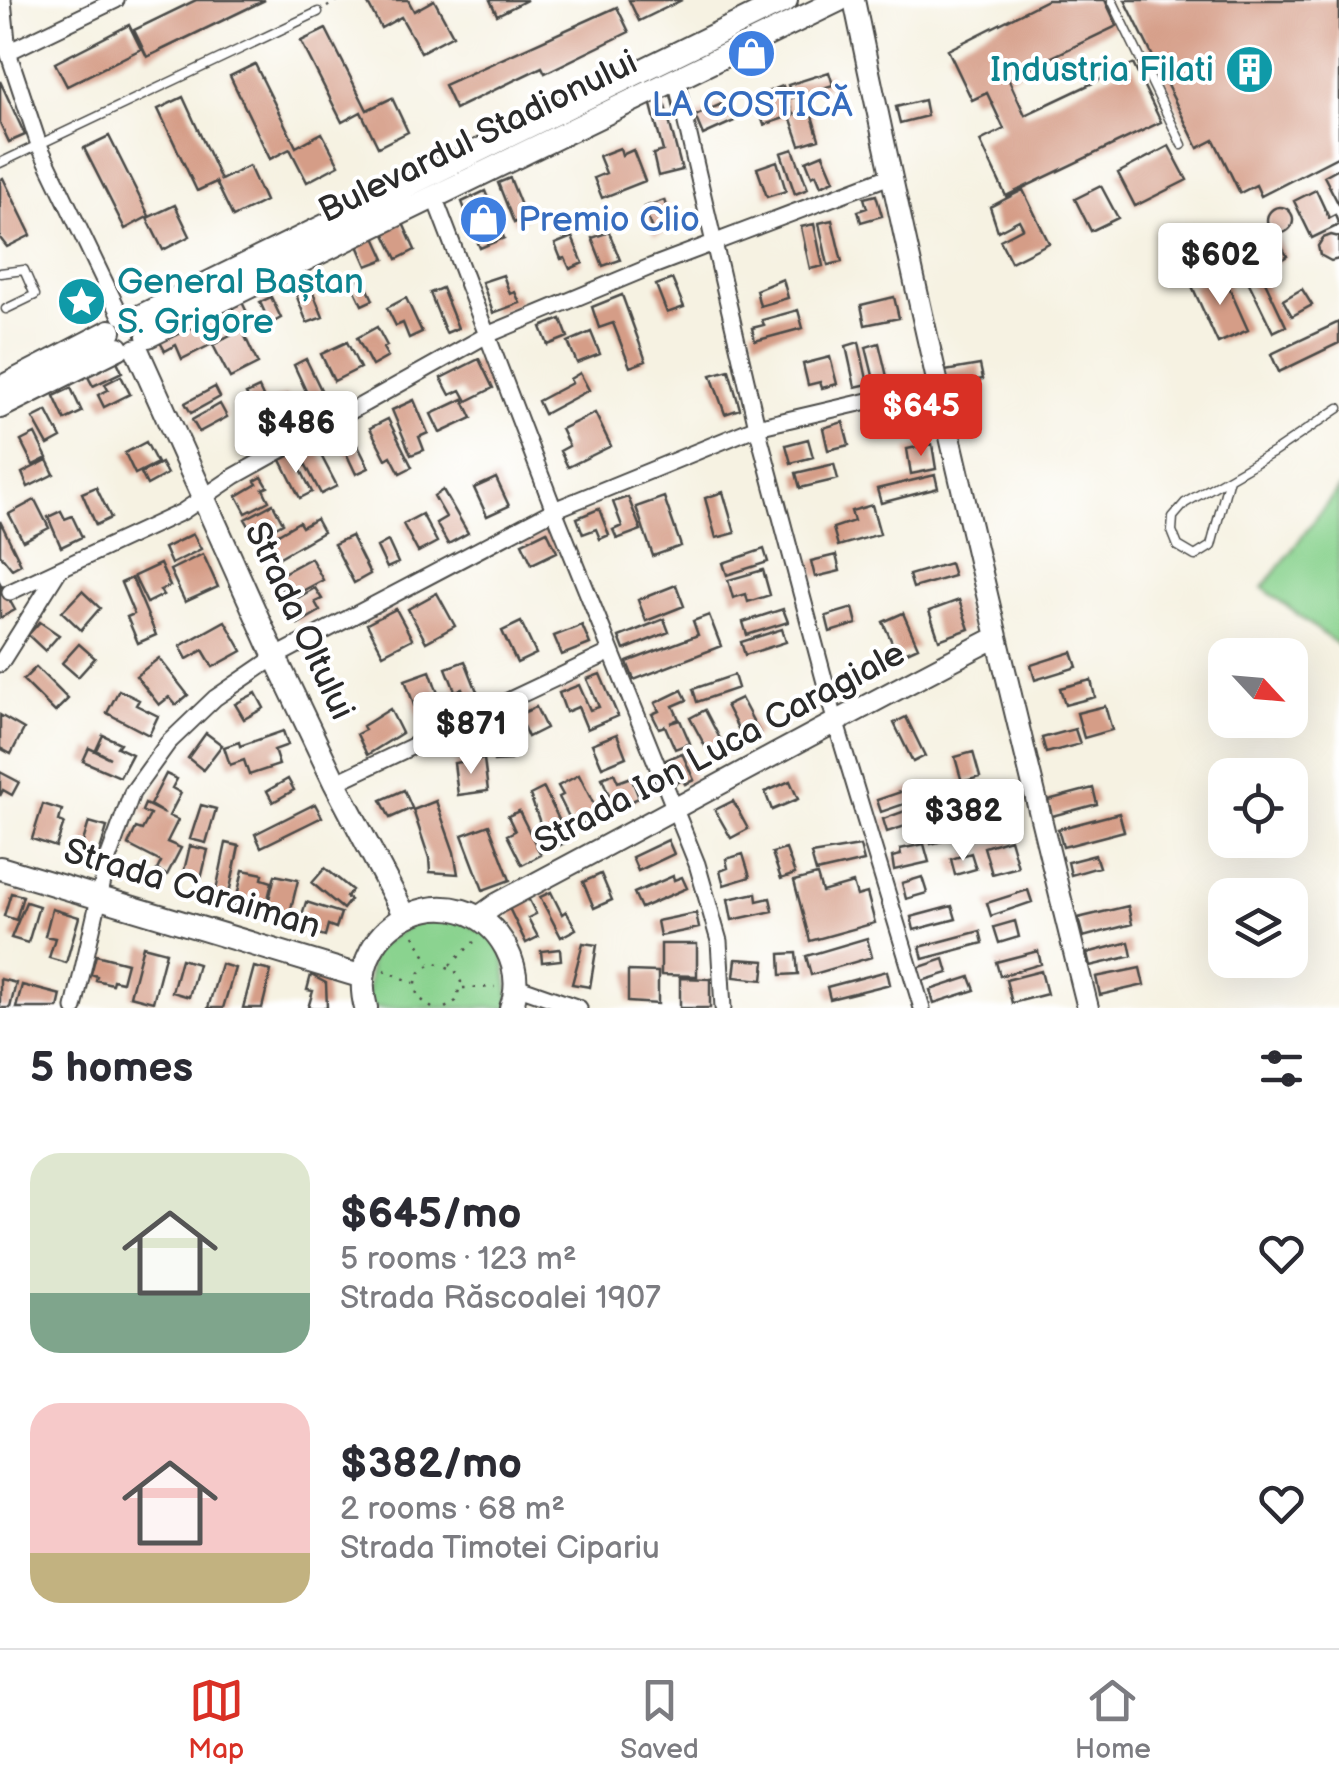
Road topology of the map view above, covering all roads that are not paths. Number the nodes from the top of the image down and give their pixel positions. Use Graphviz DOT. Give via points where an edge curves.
graph roads {
  1 [pos="3,0"];
  2 [pos="116,0"];
  3 [pos="786,0"];
  4 [pos="839,0"];
  5 [pos="854,0"];
  6 [pos="1112,0"];
  7 [pos="318,12"];
  8 [pos="8,52"];
  9 [pos="676,80"];
  10 [pos="39,145"];
  11 [pos="1182,145"];
  12 [pos="0,163"];
  13 [pos="890,176"];
  14 [pos="435,198"];
  15 [pos="714,243"];
  16 [pos="0,273"];
  17 [pos="6,309"];
  18 [pos="129,333"];
  19 [pos="486,335"];
  20 [pos="937,385"];
  21 [pos="0,388"];
  22 [pos="0,407"];
  23 [pos="1339,408"];
  24 [pos="757,426"];
  25 [pos="1229,478"];
  26 [pos="204,498"];
  27 [pos="554,510"];
  28 [pos="60,568"];
  29 [pos="10,592"];
  30 [pos="996,638"];
  31 [pos="610,652"];
  32 [pos="275,658"];
  33 [pos="0,664"];
  34 [pos="835,720"];
  35 [pos="335,783"];
  36 [pos="674,811"];
  37 [pos="0,868"];
  38 [pos="98,896"];
  39 [pos="405,916"];
  40 [pos="483,923"];
  41 [pos="364,970"];
  42 [pos="514,997"];
  43 [pos="74,1008"];
  44 [pos="366,1008"];
  45 [pos="579,1008"];
  46 [pos="722,1008"];
  47 [pos="922,1008"];
  48 [pos="1088,1008"];
  1 -- 8 [label="street"];
  2 -- 8 [label="street"];
  3 -- 18 [label="main road, Bulevardul Stadionului"];
  4 -- 9 [label="main road, Bulevardul Stadionului"];
  5 -- 13 [label="street"];
  6 -- 11 [label="lane"];
  7 -- 10 [label="lane"];
  8 -- 10 [label="street"];
  9 -- 14 [label="main road, Bulevardul Stadionului"];
  9 -- 15 [label="street"];
  10 -- 12 [label="lane"];
  10 -- 18 [label="street"];
  13 -- 15 [label="street"];
  13 -- 20 [label="street"];
  14 -- 18 [label="main road, Bulevardul Stadionului"];
  14 -- 19 [label="street"];
  15 -- 19 [label="street"];
  15 -- 24 [label="street"];
  16 -- 17 [label="lane" via="24,270 35,295"];
  18 -- 21 [label="main road, Bulevardul Stadionului"];
  18 -- 22 [label="main road, Bulevardul Stadionului"];
  18 -- 26 [label="main road, Strada Oltului"];
  19 -- 26 [label="street"];
  19 -- 27 [label="street"];
  20 -- 24 [label="street"];
  20 -- 30 [label="street"];
  23 -- 25 [label="lane"];
  24 -- 27 [label="street"];
  24 -- 34 [label="street"];
  25 -- 25 [label="lane" via="1173,517 1178,546 1195,556 1211,546"];
  26 -- 28 [label="street"];
  26 -- 32 [label="main road, Strada Oltului"];
  27 -- 31 [label="street"];
  27 -- 32 [label="street"];
  28 -- 29 [label="street"];
  28 -- 33 [label="street"];
  30 -- 34 [label="street, Strada Ion Luca Caragiale"];
  30 -- 48 [label="street"];
  31 -- 35 [label="street"];
  31 -- 36 [label="street"];
  32 -- 35 [label="main road, Strada Oltului"];
  32 -- 38 [label="street" via="214,698 150,764 120,823"];
  34 -- 36 [label="street, Strada Ion Luca Caragiale"];
  34 -- 47 [label="street"];
  35 -- 39 [label="main road, Strada Oltului"];
  36 -- 40 [label="street, Strada Ion Luca Caragiale" via="498,903"];
  36 -- 46 [label="street" via="713,912"];
  37 -- 38 [label="main road, Strada Caraiman"];
  38 -- 41 [label="main road, Strada Caraiman"];
  38 -- 43 [label="street"];
  39 -- 40 [label="main road" via="450,908"];
  39 -- 41 [label="main road" via="377,940"];
  40 -- 42 [label="main road" via="511,958"];
  41 -- 44 [label="main road"];
  42 -- 45 [label="street"];
}
